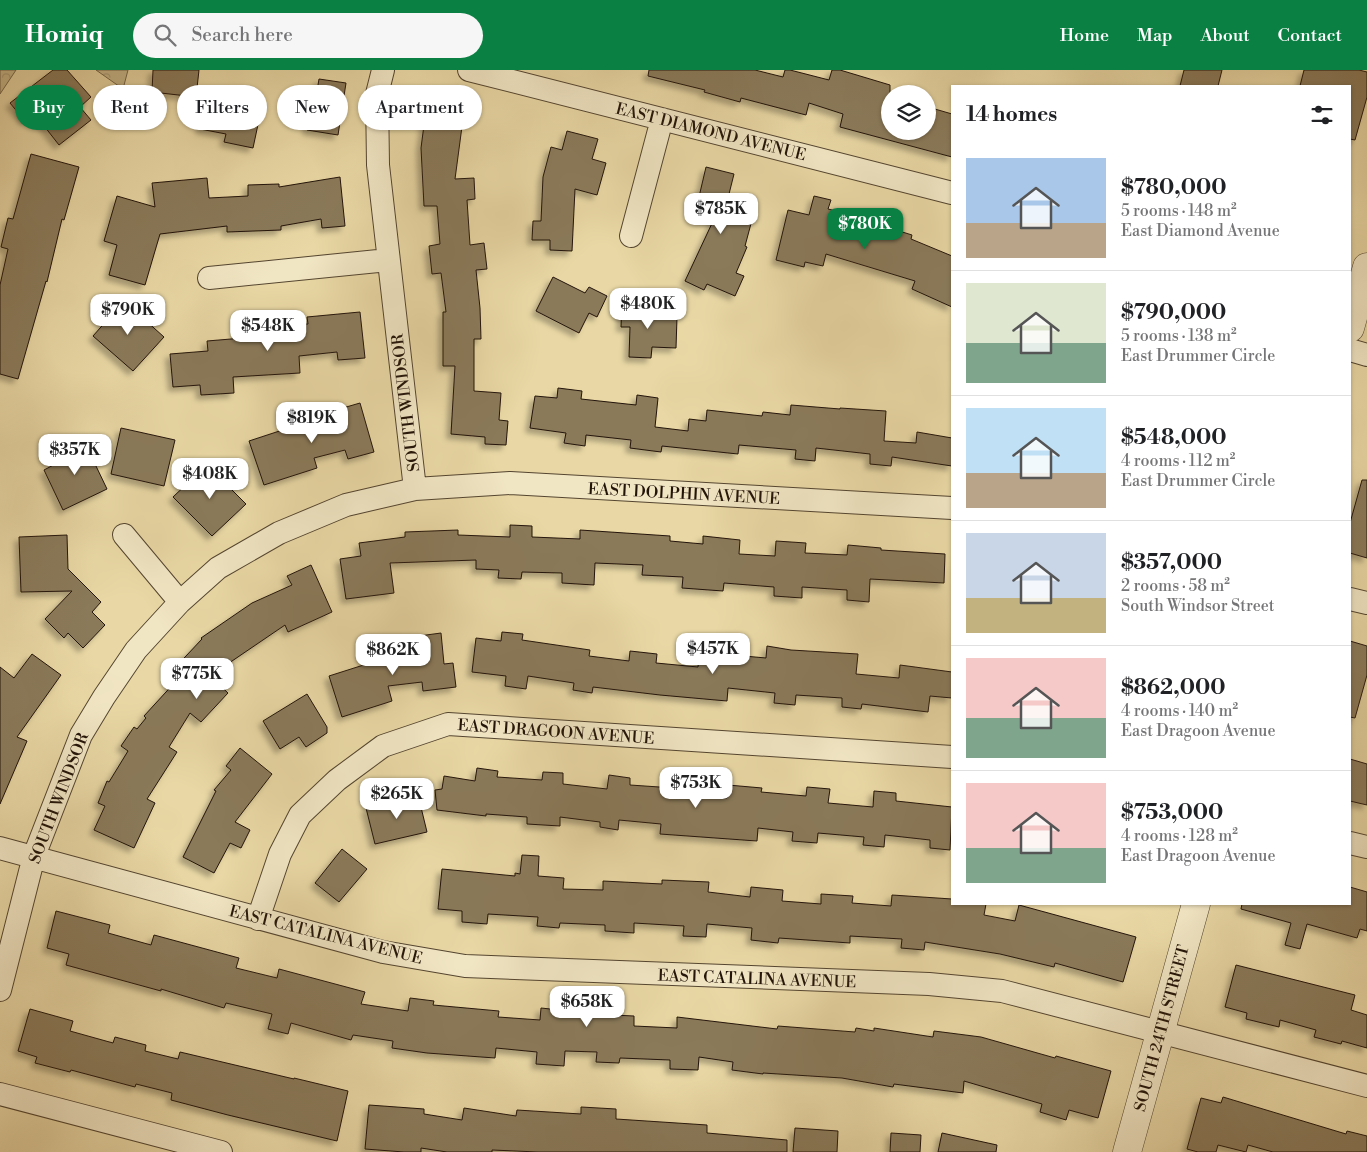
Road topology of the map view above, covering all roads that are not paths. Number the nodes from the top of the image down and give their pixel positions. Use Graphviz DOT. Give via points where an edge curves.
graph roads {
  1 [pos="383,70"];
  2 [pos="469,70"];
  3 [pos="662,119"];
  4 [pos="951,193"];
  5 [pos="631,236"];
  6 [pos="388,260"];
  7 [pos="1367,267"];
  8 [pos="209,278"];
  9 [pos="1351,324"];
  10 [pos="1351,350"];
  11 [pos="1367,355"];
  12 [pos="415,489"];
  13 [pos="951,508"];
  14 [pos="124,535"];
  15 [pos="1351,599"];
  16 [pos="180,602"];
  17 [pos="1367,603"];
  18 [pos="951,757"];
  19 [pos="1351,843"];
  20 [pos="1367,847"];
  21 [pos="0,848"];
  22 [pos="34,856"];
  23 [pos="1196,905"];
  24 [pos="258,919"];
  25 [pos="0,990"];
  26 [pos="1159,1032"];
  27 [pos="1367,1086"];
  28 [pos="0,1094"];
  29 [pos="220,1152"];
  30 [pos="1127,1152"];
  1 -- 6 [label="street, SOUTH WINDSOR" via="377,94 378,165"];
  2 -- 3 [label="street, EAST DIAMOND AVENUE"];
  3 -- 4 [label="street, EAST DIAMOND AVENUE"];
  3 -- 5 [label="street"];
  6 -- 8 [label="street"];
  6 -- 12 [label="street, SOUTH WINDSOR"];
  7 -- 9 [label="street"];
  10 -- 11 [label="street"];
  12 -- 13 [label="street, EAST DOLPHIN AVENUE" via="510,483"];
  12 -- 16 [label="street, SOUTH WINDSOR" via="346,505 279,533 218,568"];
  14 -- 16 [label="street"];
  15 -- 17 [label="street"];
  16 -- 22 [label="street, SOUTH WINDSOR" via="136,650 81,734"];
  18 -- 24 [label="street, EAST DRAGOON AVENUE" via="448,724 382,746 337,780 300,815 280,854"];
  19 -- 20 [label="street"];
  21 -- 22 [label="street, EAST CATALINA AVENUE"];
  22 -- 24 [label="street, EAST CATALINA AVENUE"];
  22 -- 25 [label="street, SOUTH WINDSOR"];
  23 -- 26 [label="street, SOUTH 24TH STREET"];
  24 -- 26 [label="street, EAST CATALINA AVENUE" via="383,952 465,966 929,984 1002,991"];
  26 -- 27 [label="street, EAST CATALINA AVENUE"];
  26 -- 30 [label="street, SOUTH 24TH STREET"];
  28 -- 29 [label="street"];
}
